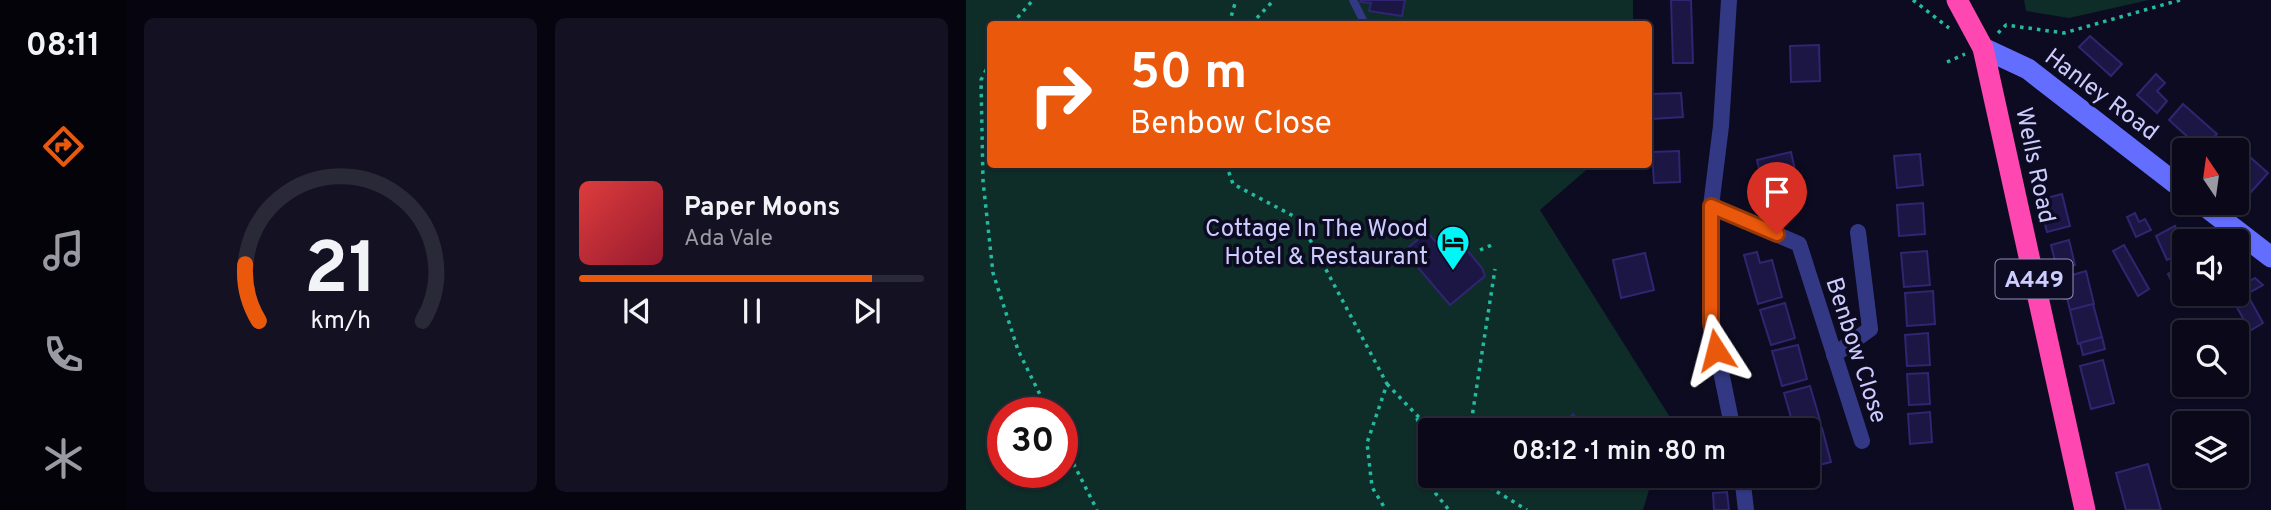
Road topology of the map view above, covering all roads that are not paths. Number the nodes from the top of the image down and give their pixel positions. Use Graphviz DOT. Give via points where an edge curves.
graph roads {
  1 [pos="1353,0"];
  2 [pos="1729,0"];
  3 [pos="1957,0"];
  4 [pos="1364,21"];
  5 [pos="1972,49"];
  6 [pos="2172,181"];
  7 [pos="1711,206"];
  8 [pos="2217,215"];
  9 [pos="1858,232"];
  10 [pos="2271,257"];
  11 [pos="1834,355"];
  12 [pos="1731,418"];
  13 [pos="1862,441"];
  14 [pos="1743,488"];
  15 [pos="1746,510"];
  16 [pos="2085,510"];
  1 -- 4 [label="lane"];
  2 -- 7 [label="street"];
  3 -- 5 [label="highway, Wells Road / A449"];
  5 -- 6 [label="main road, Hanley Road" via="2028,69"];
  5 -- 16 [label="highway, Wells Road / A449"];
  7 -- 11 [label="street, Benbow Close" via="1799,244"];
  7 -- 12 [label="street" via="1711,323"];
  8 -- 10 [label="main road"];
  9 -- 11 [label="street" via="1870,329"];
  11 -- 13 [label="street, Benbow Close"];
  14 -- 15 [label="street"];
}
